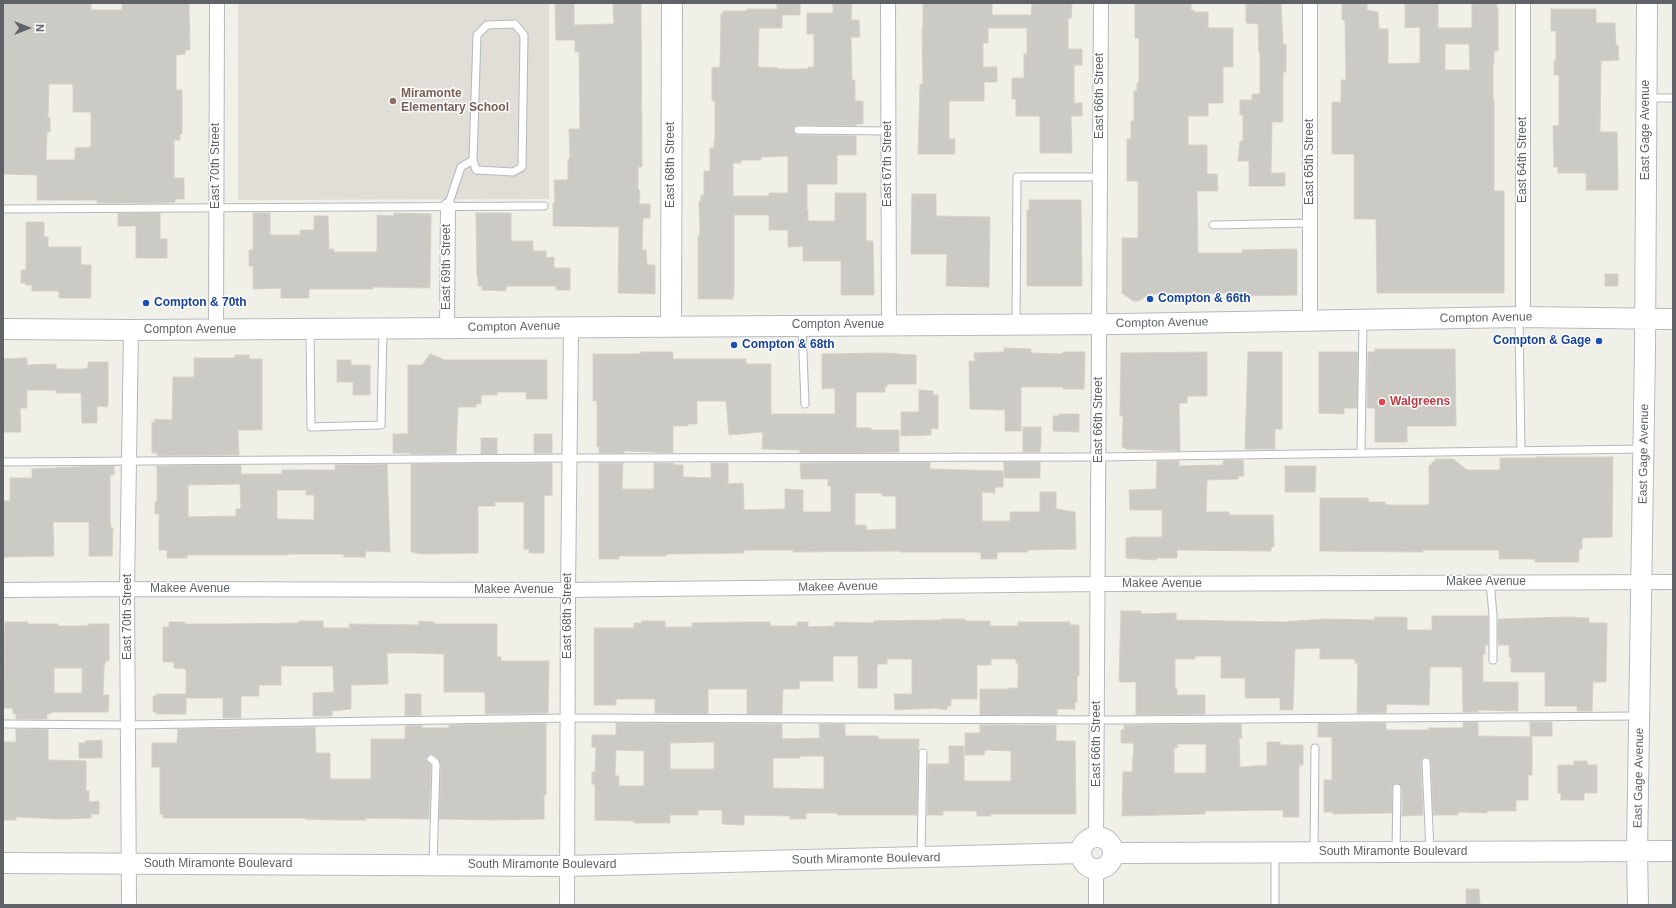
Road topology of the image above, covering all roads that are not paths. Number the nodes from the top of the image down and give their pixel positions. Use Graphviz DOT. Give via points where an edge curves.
graph roads {
  1 [pos="217,3"];
  2 [pos="672,3"];
  3 [pos="888,3"];
  4 [pos="1101,3"];
  5 [pos="1310,3"];
  6 [pos="1523,3"];
  7 [pos="1647,3"];
  8 [pos="1646,98"];
  9 [pos="1673,98"];
  10 [pos="798,130"];
  11 [pos="888,131"];
  12 [pos="472,160"];
  13 [pos="1100,177"];
  14 [pos="448,206"];
  15 [pos="544,206"];
  16 [pos="216,208"];
  17 [pos="3,209"];
  18 [pos="1310,223"];
  19 [pos="1213,225"];
  20 [pos="1521,317"];
  21 [pos="1673,319"];
  22 [pos="1646,320"];
  23 [pos="1363,321"];
  24 [pos="1310,322"];
  25 [pos="1016,324"];
  26 [pos="1099,324"];
  27 [pos="889,325"];
  28 [pos="671,326"];
  29 [pos="802,326"];
  30 [pos="571,327"];
  31 [pos="3,328"];
  32 [pos="383,328"];
  33 [pos="447,328"];
  34 [pos="216,329"];
  35 [pos="310,329"];
  36 [pos="131,330"];
  37 [pos="805,404"];
  38 [pos="1644,449"];
  39 [pos="1521,450"];
  40 [pos="1361,453"];
  41 [pos="1098,456"];
  42 [pos="569,458"];
  43 [pos="3,462"];
  44 [pos="129,462"];
  45 [pos="1490,582"];
  46 [pos="1642,582"];
  47 [pos="1673,582"];
  48 [pos="1098,584"];
  49 [pos="127,589"];
  50 [pos="3,590"];
  51 [pos="568,590"];
  52 [pos="1493,660"];
  53 [pos="1640,716"];
  54 [pos="568,718"];
  55 [pos="1097,720"];
  56 [pos="3,724"];
  57 [pos="128,725"];
  58 [pos="1316,748"];
  59 [pos="924,752"];
  60 [pos="431,759"];
  61 [pos="1426,762"];
  62 [pos="1397,788"];
  63 [pos="1096,837"];
  64 [pos="1637,851"];
  65 [pos="1673,851"];
  66 [pos="1275,852"];
  67 [pos="1314,852"];
  68 [pos="1396,852"];
  69 [pos="1430,852"];
  70 [pos="1081,853"];
  71 [pos="1113,853"];
  72 [pos="921,857"];
  73 [pos="3,863"];
  74 [pos="129,863"];
  75 [pos="434,865"];
  76 [pos="568,866"];
  77 [pos="1096,869"];
  78 [pos="129,905"];
  79 [pos="567,905"];
  80 [pos="1096,905"];
  81 [pos="1275,905"];
  82 [pos="1638,905"];
  1 -- 16 [label="street, East 70th Street"];
  2 -- 28 [label="main road, East 68th Street"];
  3 -- 11 [label="street, East 67th Street"];
  4 -- 13 [label="street, East 66th Street"];
  5 -- 18 [label="street, East 65th Street"];
  6 -- 20 [label="street, East 64th Street"];
  7 -- 8 [label="main road, East Gage Avenue"];
  8 -- 9 [label="lane"];
  8 -- 22 [label="main road, East Gage Avenue"];
  10 -- 11 [label="lane"];
  11 -- 27 [label="street, East 67th Street"];
  12 -- 12 [label="lane" via="476,170 513,172 522,167 524,35 515,24 487,25 477,35"];
  12 -- 14 [label="lane" via="461,167"];
  13 -- 25 [label="lane" via="1017,177"];
  13 -- 26 [label="street, East 66th Street"];
  14 -- 15 [label="lane"];
  14 -- 16 [label="lane"];
  14 -- 33 [label="street, East 69th Street"];
  16 -- 17 [label="lane"];
  16 -- 34 [label="street, East 70th Street"];
  18 -- 19 [label="lane"];
  18 -- 24 [label="street, East 65th Street"];
  20 -- 22 [label="main road, Compton Avenue"];
  20 -- 23 [label="main road, Compton Avenue"];
  20 -- 39 [label="lane"];
  21 -- 22 [label="main road, Compton Avenue"];
  22 -- 38 [label="main road, East Gage Avenue"];
  23 -- 24 [label="main road, Compton Avenue"];
  23 -- 40 [label="lane"];
  24 -- 26 [label="main road, Compton Avenue"];
  25 -- 26 [label="main road, Compton Avenue"];
  25 -- 27 [label="main road, Compton Avenue"];
  26 -- 41 [label="street, East 66th Street"];
  27 -- 29 [label="main road, Compton Avenue"];
  28 -- 29 [label="main road, Compton Avenue"];
  28 -- 30 [label="main road, Compton Avenue"];
  29 -- 37 [label="lane"];
  30 -- 33 [label="main road, Compton Avenue"];
  30 -- 42 [label="street, East 68th Street"];
  31 -- 36 [label="main road, Compton Avenue"];
  32 -- 33 [label="main road, Compton Avenue"];
  32 -- 35 [label="main road, Compton Avenue"];
  32 -- 35 [label="lane" via="381,425 311,427"];
  34 -- 35 [label="main road, Compton Avenue"];
  34 -- 36 [label="main road, Compton Avenue"];
  36 -- 44 [label="street, East 70th Street"];
  38 -- 39 [label="lane"];
  38 -- 46 [label="main road, East Gage Avenue"];
  39 -- 40 [label="lane"];
  40 -- 41 [label="lane"];
  41 -- 42 [label="lane"];
  41 -- 48 [label="street, East 66th Street"];
  42 -- 44 [label="lane"];
  42 -- 51 [label="street, East 68th Street"];
  43 -- 44 [label="lane"];
  44 -- 49 [label="street, East 70th Street"];
  45 -- 46 [label="street, Makee Avenue"];
  45 -- 48 [label="street, Makee Avenue"];
  45 -- 52 [label="lane"];
  46 -- 47 [label="street, Makee Avenue"];
  46 -- 53 [label="main road, East Gage Avenue"];
  48 -- 51 [label="street, Makee Avenue"];
  48 -- 55 [label="street, East 66th Street"];
  49 -- 50 [label="street, Makee Avenue"];
  49 -- 51 [label="street, Makee Avenue"];
  49 -- 57 [label="street, East 70th Street"];
  51 -- 54 [label="street, East 68th Street"];
  53 -- 55 [label="lane"];
  53 -- 64 [label="main road, East Gage Avenue"];
  54 -- 55 [label="lane"];
  54 -- 57 [label="lane"];
  54 -- 76 [label="street, East 68th Street"];
  55 -- 63 [label="street, East 66th Street"];
  56 -- 57 [label="lane"];
  57 -- 74 [label="street, East 70th Street"];
  58 -- 67 [label="lane"];
  59 -- 72 [label="lane"];
  60 -- 75 [label="lane" via="436,765"];
  61 -- 69 [label="lane"];
  62 -- 68 [label="lane"];
  63 -- 70 [label="main road" via="1084,844"];
  63 -- 71 [label="main road" via="1106,840"];
  64 -- 65 [label="main road, South Miramonte Boulevard"];
  64 -- 69 [label="main road, South Miramonte Boulevard"];
  64 -- 82 [label="main road, East Gage Avenue"];
  66 -- 67 [label="main road, South Miramonte Boulevard"];
  66 -- 71 [label="main road, South Miramonte Boulevard"];
  66 -- 81 [label="lane"];
  67 -- 68 [label="main road, South Miramonte Boulevard"];
  68 -- 69 [label="main road, South Miramonte Boulevard"];
  70 -- 72 [label="main road, South Miramonte Boulevard"];
  70 -- 77 [label="main road" via="1084,862"];
  71 -- 77 [label="main road" via="1106,867"];
  72 -- 76 [label="main road, South Miramonte Boulevard"];
  73 -- 74 [label="main road, South Miramonte Boulevard"];
  74 -- 75 [label="main road, South Miramonte Boulevard"];
  74 -- 78 [label="street, East 70th Street"];
  75 -- 76 [label="main road, South Miramonte Boulevard"];
  76 -- 79 [label="street, East 68th Street"];
  77 -- 80 [label="street"];
}
